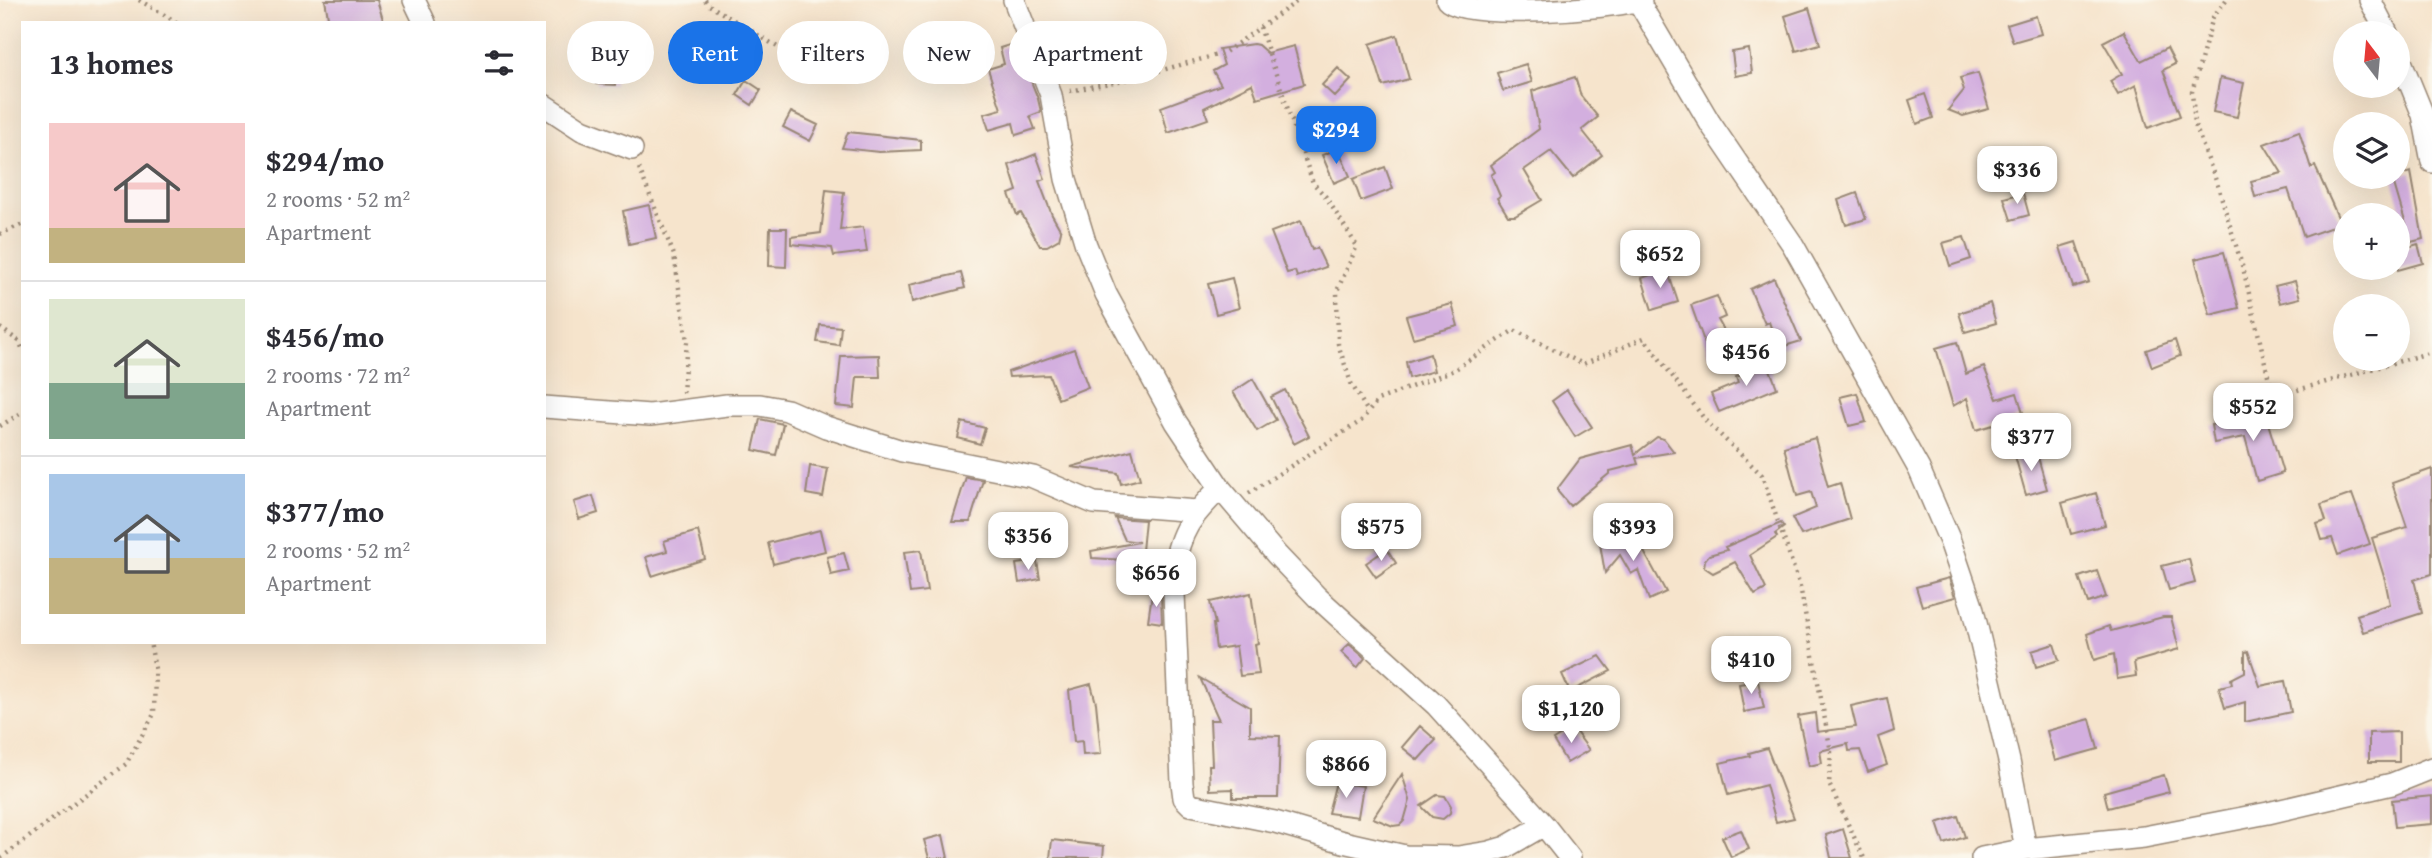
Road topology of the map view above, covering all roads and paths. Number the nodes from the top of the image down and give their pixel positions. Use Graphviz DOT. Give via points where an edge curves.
graph roads {
  1 [pos="139,0"];
  2 [pos="414,0"];
  3 [pos="705,0"];
  4 [pos="1014,0"];
  5 [pos="1299,0"];
  6 [pos="1447,0"];
  7 [pos="2226,0"];
  8 [pos="2370,0"];
  9 [pos="1639,1"];
  10 [pos="175,21"];
  11 [pos="424,21"];
  12 [pos="2381,21"];
  13 [pos="1260,27"];
  14 [pos="777,47"];
  15 [pos="2410,83"];
  16 [pos="1051,94"];
  17 [pos="546,106"];
  18 [pos="632,149"];
  19 [pos="2432,162"];
  20 [pos="21,225"];
  21 [pos="0,234"];
  22 [pos="0,328"];
  23 [pos="21,346"];
  24 [pos="2432,352"];
  25 [pos="546,407"];
  26 [pos="682,411"];
  27 [pos="1368,412"];
  28 [pos="21,413"];
  29 [pos="0,426"];
  30 [pos="1226,495"];
  31 [pos="1197,511"];
  32 [pos="150,644"];
  33 [pos="2432,768"];
  34 [pos="1544,825"];
  35 [pos="2026,849"];
  36 [pos="1,858"];
  37 [pos="1570,858"];
  38 [pos="1864,858"];
  39 [pos="1982,858"];
  1 -- 10 [label="path"];
  2 -- 11 [label="street"];
  3 -- 14 [label="path"];
  4 -- 16 [label="street"];
  5 -- 13 [label="path"];
  6 -- 9 [label="street" via="1474,10 1577,10"];
  7 -- 24 [label="path" via="2213,17 2192,92 2195,125 2244,272 2273,397"];
  8 -- 12 [label="street"];
  9 -- 35 [label="street" via="1710,123 1793,245 1919,469 1972,606"];
  13 -- 16 [label="path" via="1224,53"];
  13 -- 27 [label="path" via="1313,183 1357,246 1337,291 1338,344 1351,383"];
  15 -- 19 [label="street" via="2423,115"];
  16 -- 30 [label="street" via="1066,179 1106,294 1176,422"];
  17 -- 18 [label="street" via="582,130"];
  18 -- 26 [label="path" via="674,255 687,341"];
  20 -- 21 [label="path"];
  22 -- 23 [label="path"];
  25 -- 26 [label="street" via="650,415"];
  26 -- 31 [label="street" via="727,405 787,410 902,451 1033,477 1094,503"];
  27 -- 30 [label="path" via="1362,421"];
  27 -- 38 [label="path" via="1378,400 1454,370 1514,330 1583,364 1644,338 1706,421 1762,475 1800,586 1832,752 1829,783"];
  28 -- 29 [label="path"];
  30 -- 31 [label="street"];
  30 -- 34 [label="street" via="1317,597 1436,705"];
  31 -- 34 [label="street" via="1178,544 1173,570 1182,783 1184,798 1191,805 1405,856 1458,857 1489,852"];
  32 -- 36 [label="path" via="155,669 153,714 126,764"];
  33 -- 35 [label="street" via="2392,784 2268,813 2144,836"];
  34 -- 37 [label="street"];
  35 -- 39 [label="street"];
}
